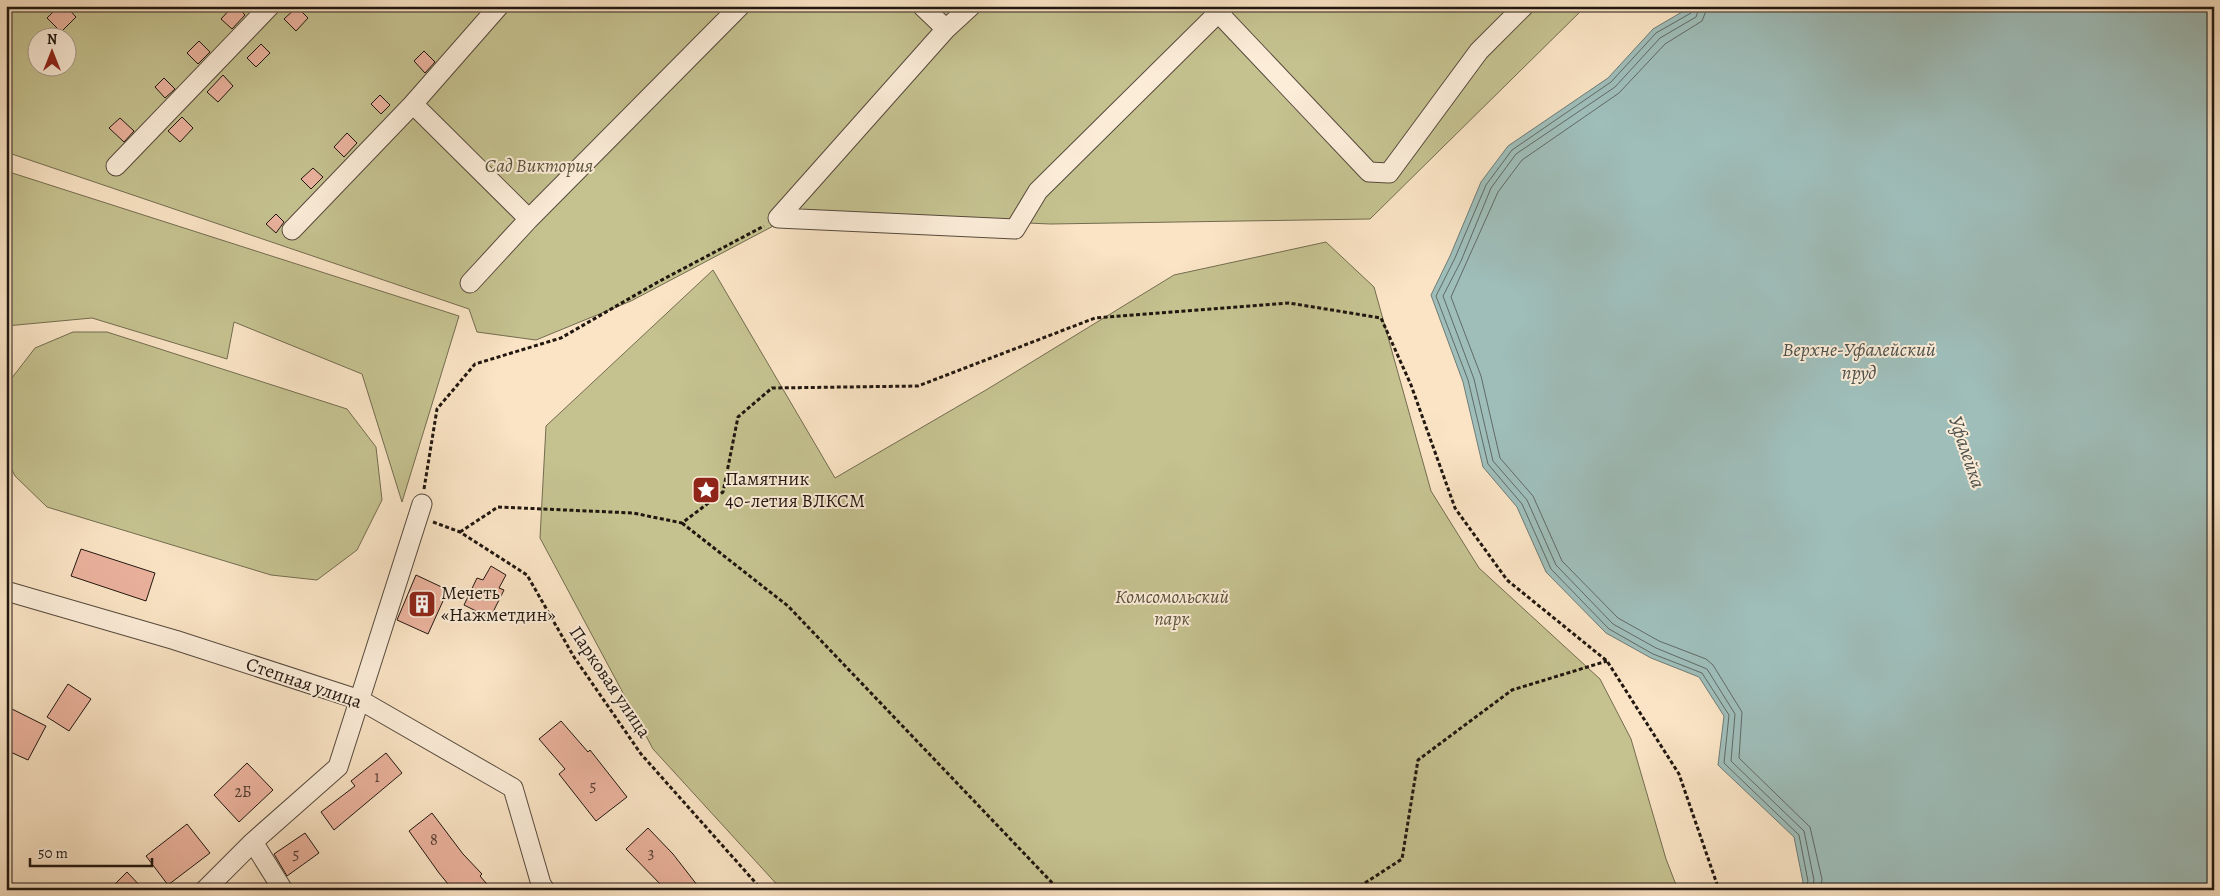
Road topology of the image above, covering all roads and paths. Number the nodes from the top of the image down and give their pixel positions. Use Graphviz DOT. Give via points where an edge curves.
graph roads {
  1 [pos="270,6"];
  2 [pos="500,6"];
  3 [pos="740,6"];
  4 [pos="922,6"];
  5 [pos="971,6"];
  6 [pos="1524,6"];
  7 [pos="1218,8"];
  8 [pos="946,30"];
  9 [pos="413,104"];
  10 [pos="116,166"];
  11 [pos="778,218"];
  12 [pos="529,219"];
  13 [pos="292,230"];
  14 [pos="470,283"];
  15 [pos="420,510"];
  16 [pos="682,523"];
  17 [pos="460,532"];
  18 [pos="6,591"];
  19 [pos="1607,661"];
  20 [pos="360,700"];
  21 [pos="253,842"];
  22 [pos="205,890"];
  23 [pos="283,890"];
  24 [pos="545,890"];
  25 [pos="762,890"];
  26 [pos="1059,890"];
  27 [pos="1354,890"];
  28 [pos="1719,890"];
  1 -- 10 [label="street"];
  2 -- 9 [label="street"];
  3 -- 12 [label="street"];
  4 -- 8 [label="street"];
  5 -- 8 [label="street"];
  6 -- 7 [label="street" via="1479,51 1389,173 1369,172"];
  7 -- 11 [label="street" via="1038,191 1015,229"];
  8 -- 11 [label="street"];
  9 -- 12 [label="street"];
  9 -- 13 [label="street"];
  11 -- 15 [label="path" via="561,338 475,364 437,409"];
  12 -- 14 [label="street"];
  15 -- 17 [label="path, Парковая улица"];
  15 -- 20 [label="street"];
  16 -- 17 [label="path" via="633,513 498,507"];
  16 -- 19 [label="path" via="723,492 738,417 772,388 918,386 1095,318 1290,302 1381,318 1410,385 1455,508 1507,580"];
  16 -- 26 [label="path" via="788,606"];
  17 -- 25 [label="path, Парковая улица" via="527,575 574,657 641,754"];
  18 -- 20 [label="street, Степная улица" via="174,640"];
  19 -- 27 [label="path" via="1512,690 1418,760 1402,859"];
  19 -- 28 [label="path" via="1679,774"];
  20 -- 21 [label="street" via="338,767"];
  20 -- 24 [label="street, Степная улица" via="514,788"];
  21 -- 22 [label="street"];
  21 -- 23 [label="street"];
}
